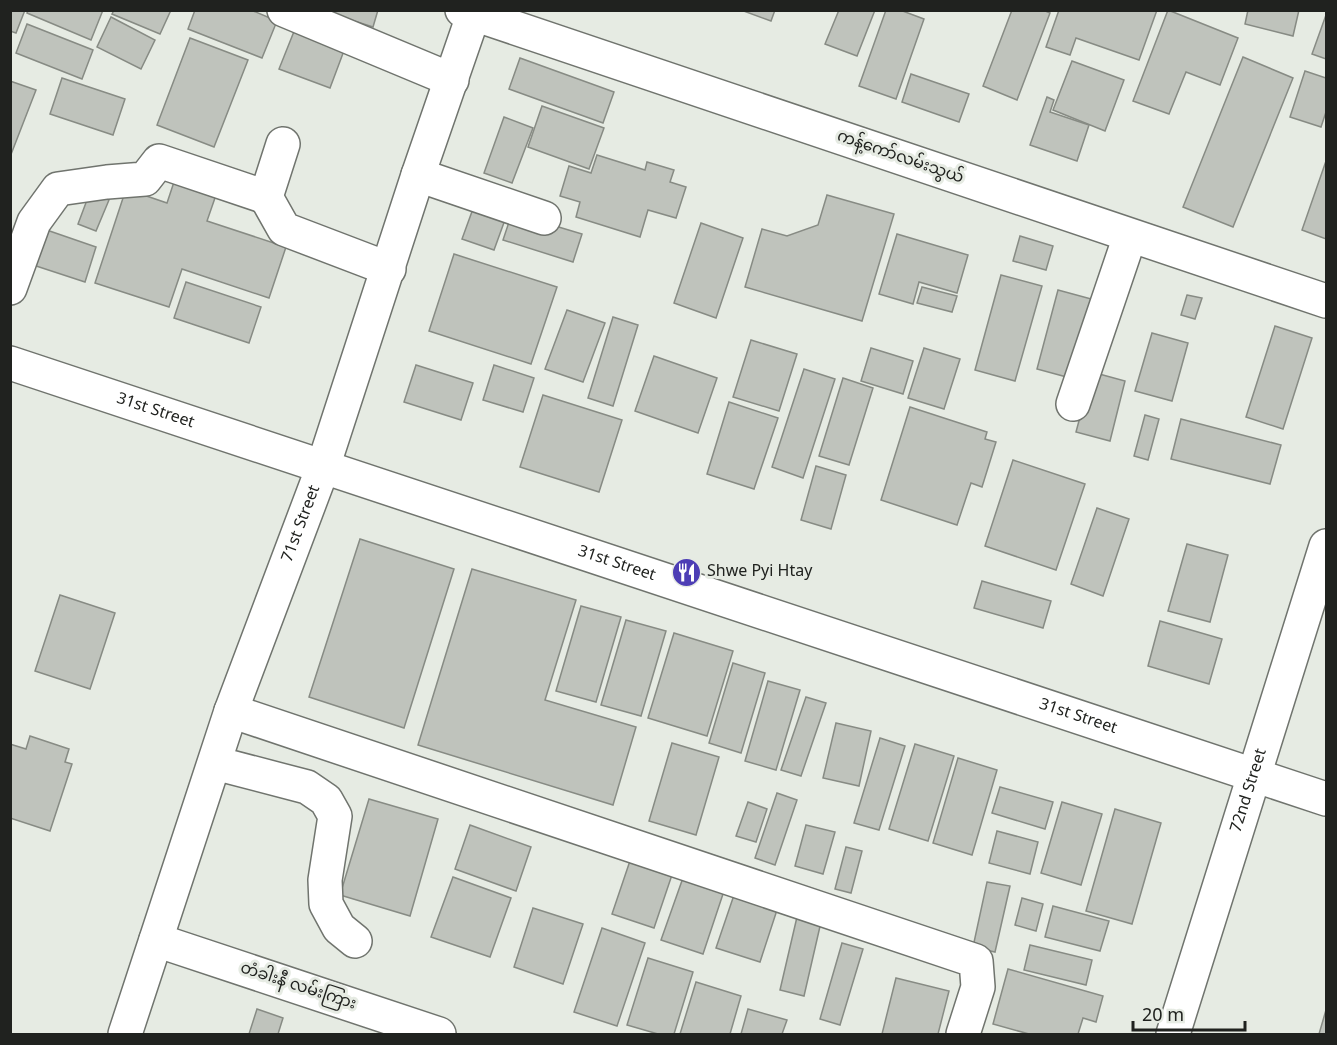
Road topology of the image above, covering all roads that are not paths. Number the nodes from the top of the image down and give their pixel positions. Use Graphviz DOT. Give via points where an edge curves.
graph roads {
  1 [pos="284,10"];
  2 [pos="470,12"];
  3 [pos="452,80"];
  4 [pos="283,144"];
  5 [pos="418,175"];
  6 [pos="266,197"];
  7 [pos="543,218"];
  8 [pos="1130,236"];
  9 [pos="389,269"];
  10 [pos="10,288"];
  11 [pos="1326,302"];
  12 [pos="10,363"];
  13 [pos="1073,404"];
  14 [pos="323,467"];
  15 [pos="1326,546"];
  16 [pos="231,711"];
  17 [pos="215,763"];
  18 [pos="1254,777"];
  19 [pos="1326,799"];
  20 [pos="156,940"];
  21 [pos="355,941"];
  22 [pos="125,1035"];
  23 [pos="440,1035"];
  24 [pos="963,1035"];
  25 [pos="1173,1035"];
  1 -- 3 [label="street"];
  2 -- 3 [label="street, 71st Street"];
  2 -- 8 [label="street, ကန့်ကော်လမ်းသွယ်"];
  3 -- 5 [label="street, 71st Street"];
  4 -- 6 [label="street"];
  5 -- 7 [label="street"];
  5 -- 9 [label="street, 71st Street"];
  6 -- 9 [label="street" via="284,229"];
  6 -- 10 [label="street" via="159,161 145,179 58,189 34,222"];
  8 -- 11 [label="street, ကန့်ကော်လမ်းသွယ်"];
  8 -- 13 [label="street"];
  9 -- 14 [label="street, 71st Street"];
  12 -- 14 [label="street, 31st Street"];
  14 -- 16 [label="street, 71st Street"];
  14 -- 18 [label="street, 31st Street"];
  15 -- 18 [label="street, 72nd Street"];
  16 -- 17 [label="street, 71st Street"];
  16 -- 24 [label="street" via="976,962 978,987"];
  17 -- 20 [label="street, 71st Street"];
  17 -- 21 [label="street" via="307,787 326,800 335,816 325,880 327,904 339,927"];
  18 -- 19 [label="street, 31st Street"];
  18 -- 25 [label="street, 72nd Street"];
  20 -- 22 [label="street, 71st Street"];
  20 -- 23 [label="street, တံခါးနီ လမ်းကြား"];
}
